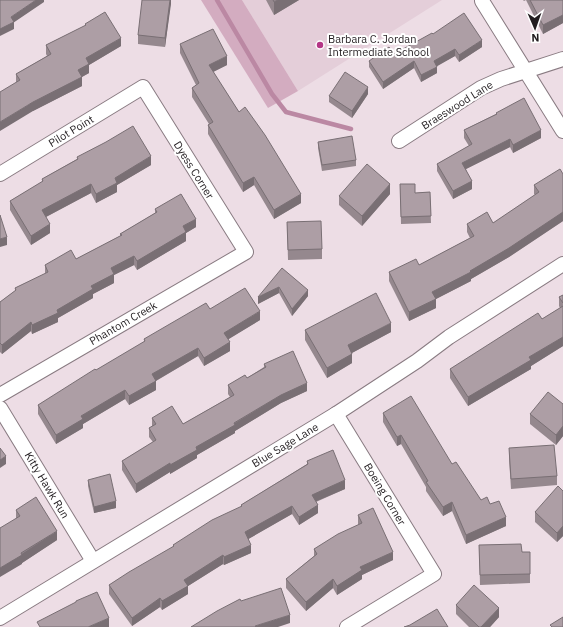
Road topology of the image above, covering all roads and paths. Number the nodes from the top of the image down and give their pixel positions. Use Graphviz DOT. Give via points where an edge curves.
graph roads {
  1 [pos="482,1"];
  2 [pos="563,59"];
  3 [pos="525,70"];
  4 [pos="143,87"];
  5 [pos="563,131"];
  6 [pos="399,141"];
  7 [pos="0,174"];
  8 [pos="246,252"];
  9 [pos="563,264"];
  10 [pos="0,395"];
  11 [pos="0,408"];
  12 [pos="336,414"];
  13 [pos="93,561"];
  14 [pos="0,618"];
  15 [pos="347,627"];
  1 -- 3 [label="street"];
  2 -- 3 [label="street, Braeswood Lane"];
  3 -- 5 [label="street"];
  3 -- 6 [label="street, Braeswood Lane" via="481,88"];
  4 -- 7 [label="street, Pilot Point"];
  4 -- 8 [label="street, Dyess Corner"];
  8 -- 10 [label="street, Phantom Creek"];
  9 -- 12 [label="street, Blue Sage Lane" via="448,337 417,361"];
  11 -- 13 [label="street, Kitty Hawk Run"];
  12 -- 13 [label="street, Blue Sage Lane"];
  12 -- 15 [label="street, Boeing Corner" via="434,574"];
  13 -- 14 [label="street, Blue Sage Lane"];
}
